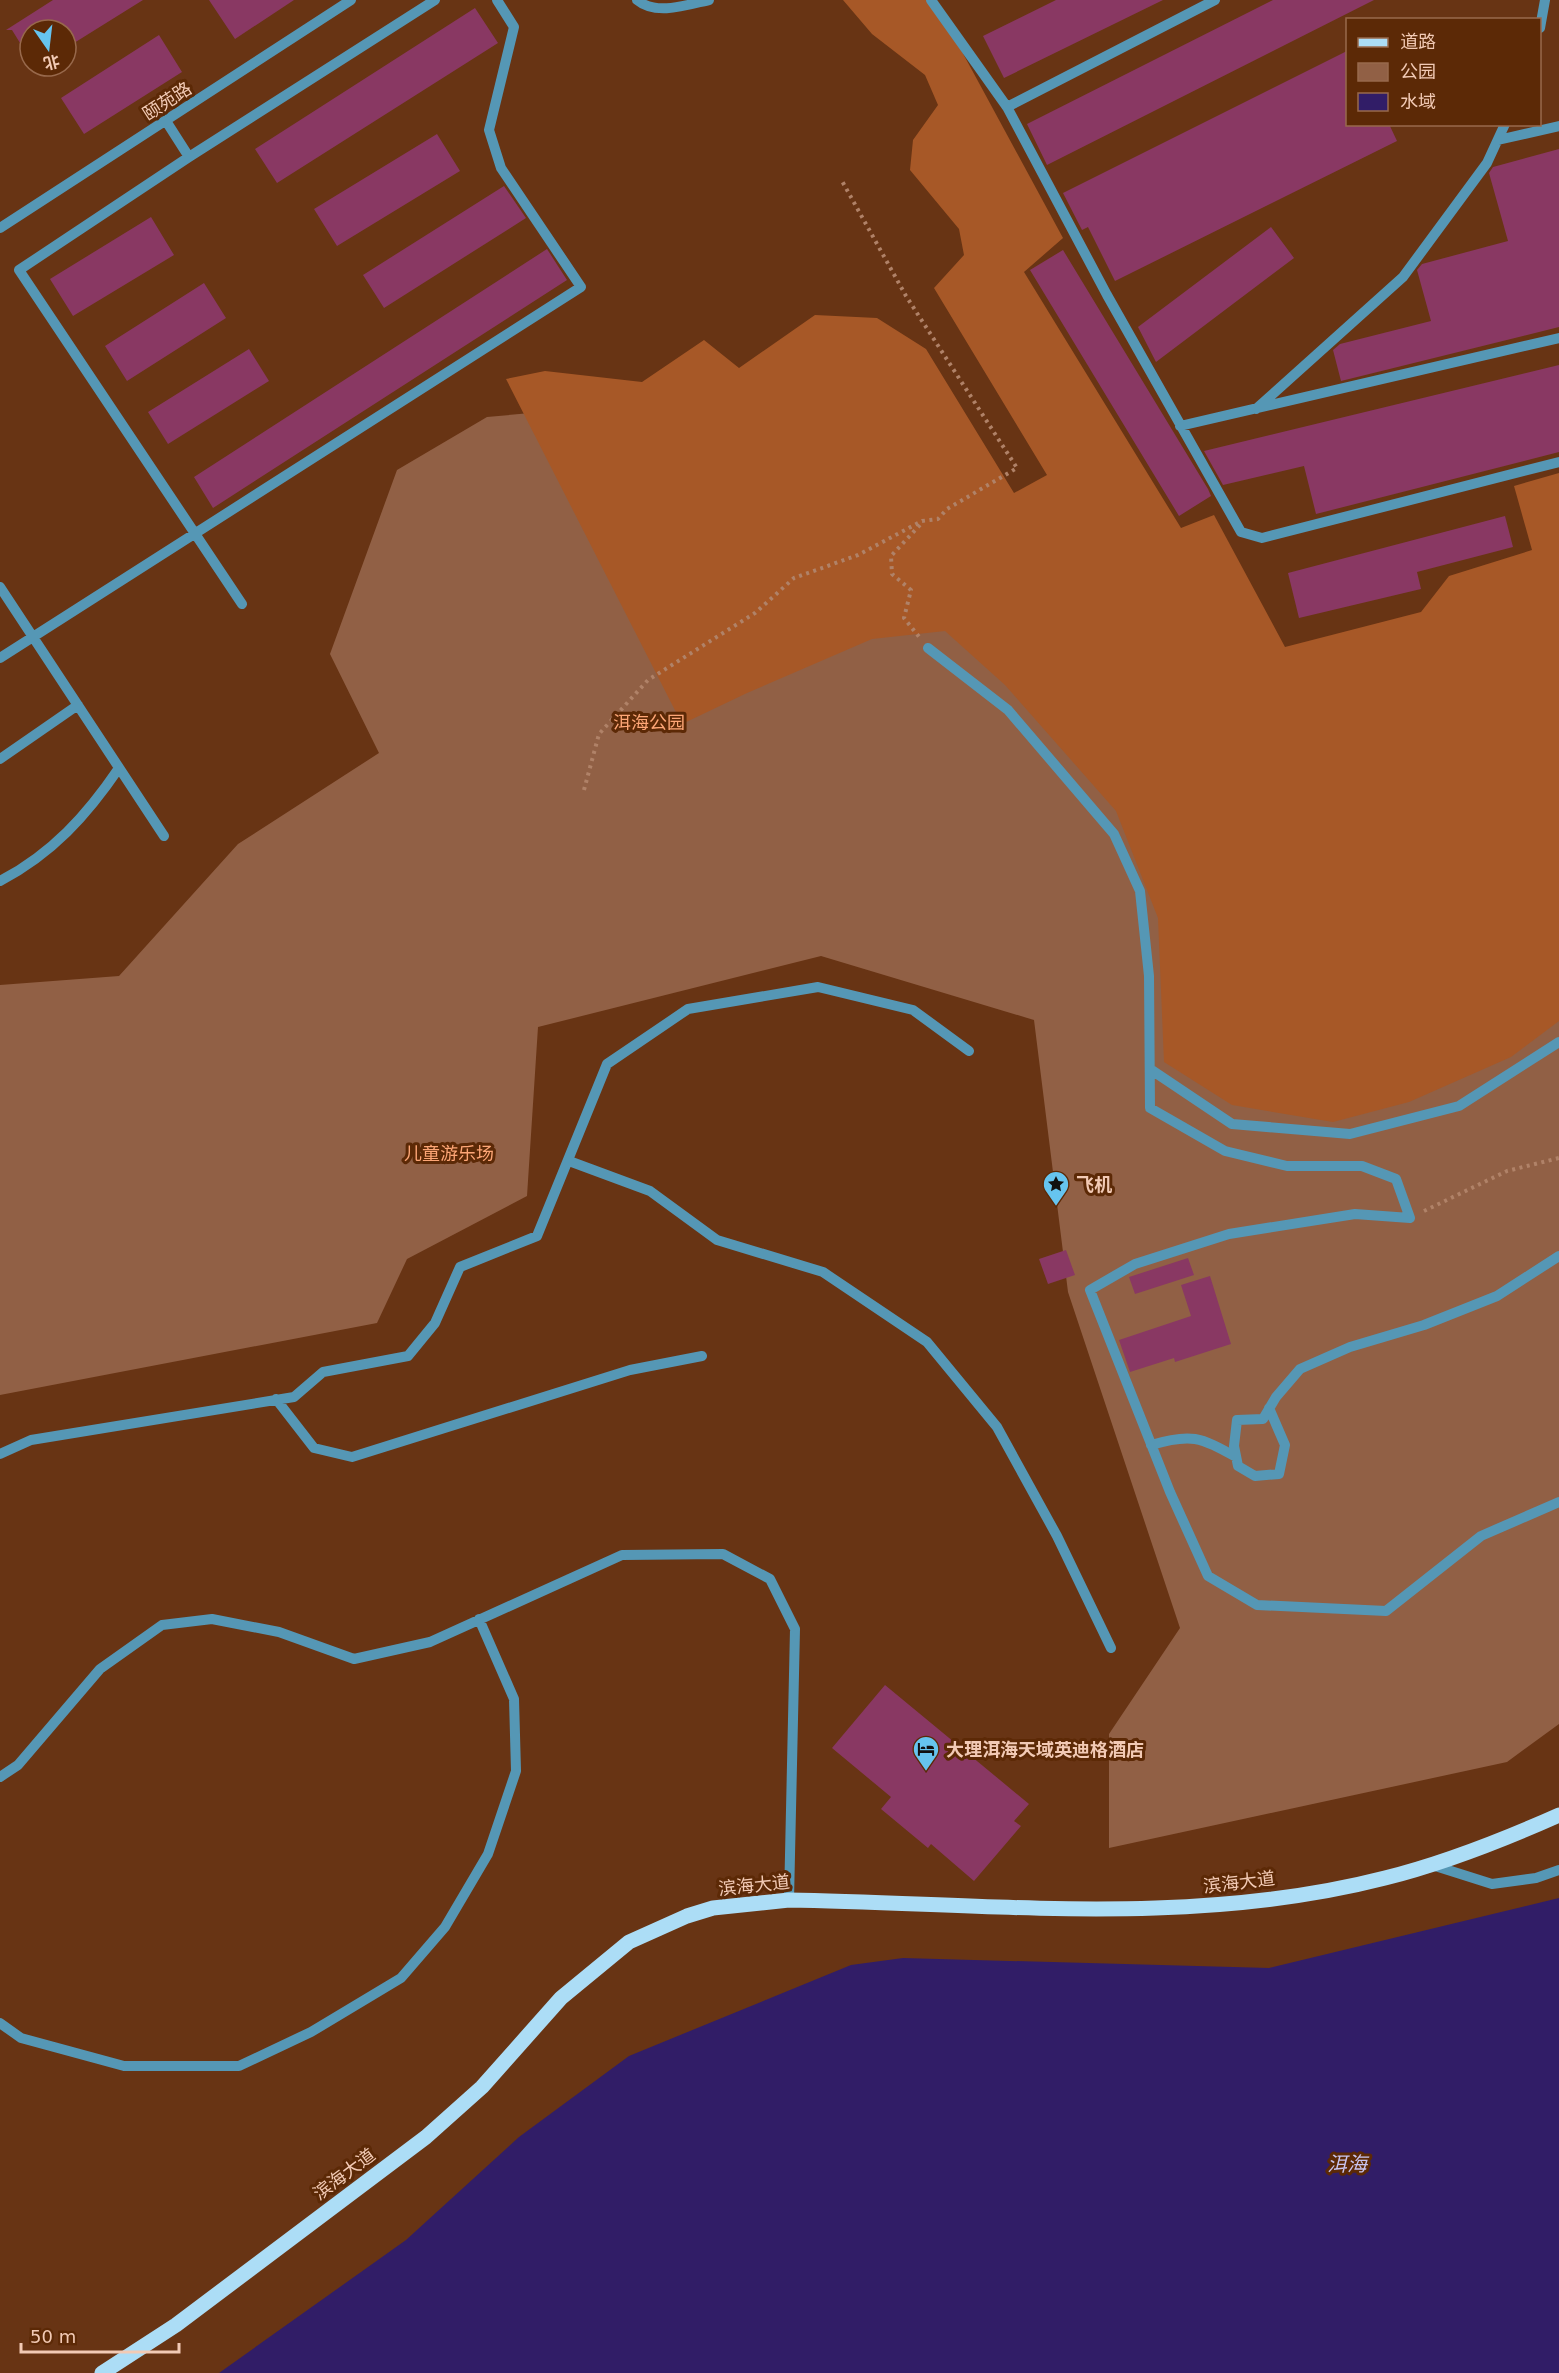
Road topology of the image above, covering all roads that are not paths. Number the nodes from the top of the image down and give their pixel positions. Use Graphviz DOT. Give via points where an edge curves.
graph roads {
  1 [pos="351,0"];
  2 [pos="435,0"];
  3 [pos="497,0"];
  4 [pos="637,0"];
  5 [pos="709,0"];
  6 [pos="931,0"];
  7 [pos="1215,0"];
  8 [pos="1545,0"];
  9 [pos="1541,19"];
  10 [pos="1007,107"];
  11 [pos="166,121"];
  12 [pos="1504,126"];
  13 [pos="1559,126"];
  14 [pos="1498,140"];
  15 [pos="189,157"];
  16 [pos="0,228"];
  17 [pos="1559,338"];
  18 [pos="1253,411"];
  19 [pos="1180,426"];
  20 [pos="1559,462"];
  21 [pos="195,534"];
  22 [pos="0,587"];
  23 [pos="242,604"];
  24 [pos="33,637"];
  25 [pos="928,648"];
  26 [pos="0,658"];
  27 [pos="78,705"];
  28 [pos="0,759"];
  29 [pos="119,768"];
  30 [pos="164,836"];
  31 [pos="0,881"];
  32 [pos="1559,1042"];
  33 [pos="969,1051"];
  34 [pos="1150,1069"];
  35 [pos="569,1161"];
  36 [pos="1558,1254"];
  37 [pos="702,1356"];
  38 [pos="276,1399"];
  39 [pos="1269,1408"];
  40 [pos="1151,1445"];
  41 [pos="0,1454"];
  42 [pos="1236,1457"];
  43 [pos="1559,1502"];
  44 [pos="479,1619"];
  45 [pos="1111,1648"];
  46 [pos="0,1778"];
  47 [pos="1559,1815"];
  48 [pos="1431,1865"];
  49 [pos="1559,1870"];
  50 [pos="789,1900"];
  51 [pos="0,2023"];
  52 [pos="102,2373"];
  1 -- 11 [label="street, 颐苑路"];
  2 -- 15 [label="street"];
  3 -- 21 [label="street" via="514,27 489,130 501,168 580,287"];
  4 -- 5 [label="street" via="645,7 673,8"];
  6 -- 10 [label="street"];
  7 -- 10 [label="street"];
  8 -- 9 [label="street"];
  10 -- 19 [label="street"];
  11 -- 15 [label="street"];
  11 -- 16 [label="street, 颐苑路"];
  12 -- 14 [label="street"];
  13 -- 14 [label="street"];
  14 -- 18 [label="street" via="1487,163 1403,277"];
  15 -- 21 [label="street" via="19,270"];
  17 -- 18 [label="street"];
  18 -- 19 [label="street"];
  19 -- 20 [label="street" via="1241,532 1262,538"];
  21 -- 23 [label="street"];
  21 -- 24 [label="street"];
  22 -- 24 [label="street"];
  24 -- 26 [label="street"];
  24 -- 27 [label="street"];
  25 -- 34 [label="street" via="1008,710 1114,834 1140,891 1149,976"];
  27 -- 28 [label="street"];
  27 -- 29 [label="street"];
  29 -- 30 [label="street"];
  29 -- 31 [label="street" via="90,809 54,846"];
  32 -- 34 [label="street" via="1459,1106 1350,1134 1232,1124"];
  33 -- 35 [label="street" via="914,1010 818,987 688,1009 607,1064"];
  34 -- 40 [label="street" via="1150,1108 1225,1151 1287,1166 1362,1166 1396,1179 1410,1218 1355,1214 1229,1234 1135,1264 1090,1290"];
  35 -- 38 [label="street" via="537,1236 460,1267 435,1323 408,1356 323,1372 294,1396"];
  35 -- 45 [label="street" via="650,1191 717,1240 823,1272 927,1342 997,1427 1057,1536"];
  36 -- 39 [label="street" via="1497,1296 1424,1325 1350,1347 1300,1369"];
  37 -- 38 [label="street" via="630,1370 352,1457 314,1448"];
  38 -- 41 [label="street" via="31,1440"];
  39 -- 42 [label="street" via="1263,1419 1237,1420"];
  39 -- 42 [label="street" via="1285,1445 1279,1474 1255,1476 1238,1466"];
  40 -- 42 [label="street" via="1179,1436 1206,1440"];
  40 -- 43 [label="street" via="1208,1576 1257,1605 1386,1611 1481,1536"];
  44 -- 46 [label="street" via="430,1642 354,1659 279,1632 212,1620 162,1624 100,1669 18,1765"];
  44 -- 50 [label="street" via="622,1555 723,1554 770,1579 795,1629"];
  44 -- 51 [label="street" via="514,1699 516,1771 488,1854 445,1927 401,1978 311,2032 239,2066 124,2066 21,2038"];
  47 -- 48 [label="main road, 滨海大道"];
  48 -- 49 [label="street" via="1492,1884 1536,1878"];
  48 -- 50 [label="main road, 滨海大道" via="1336,1888 1199,1907 1083,1910"];
  50 -- 52 [label="main road, 滨海大道" via="713,1908 629,1942 561,1998 482,2087 426,2137 176,2325"];
}
